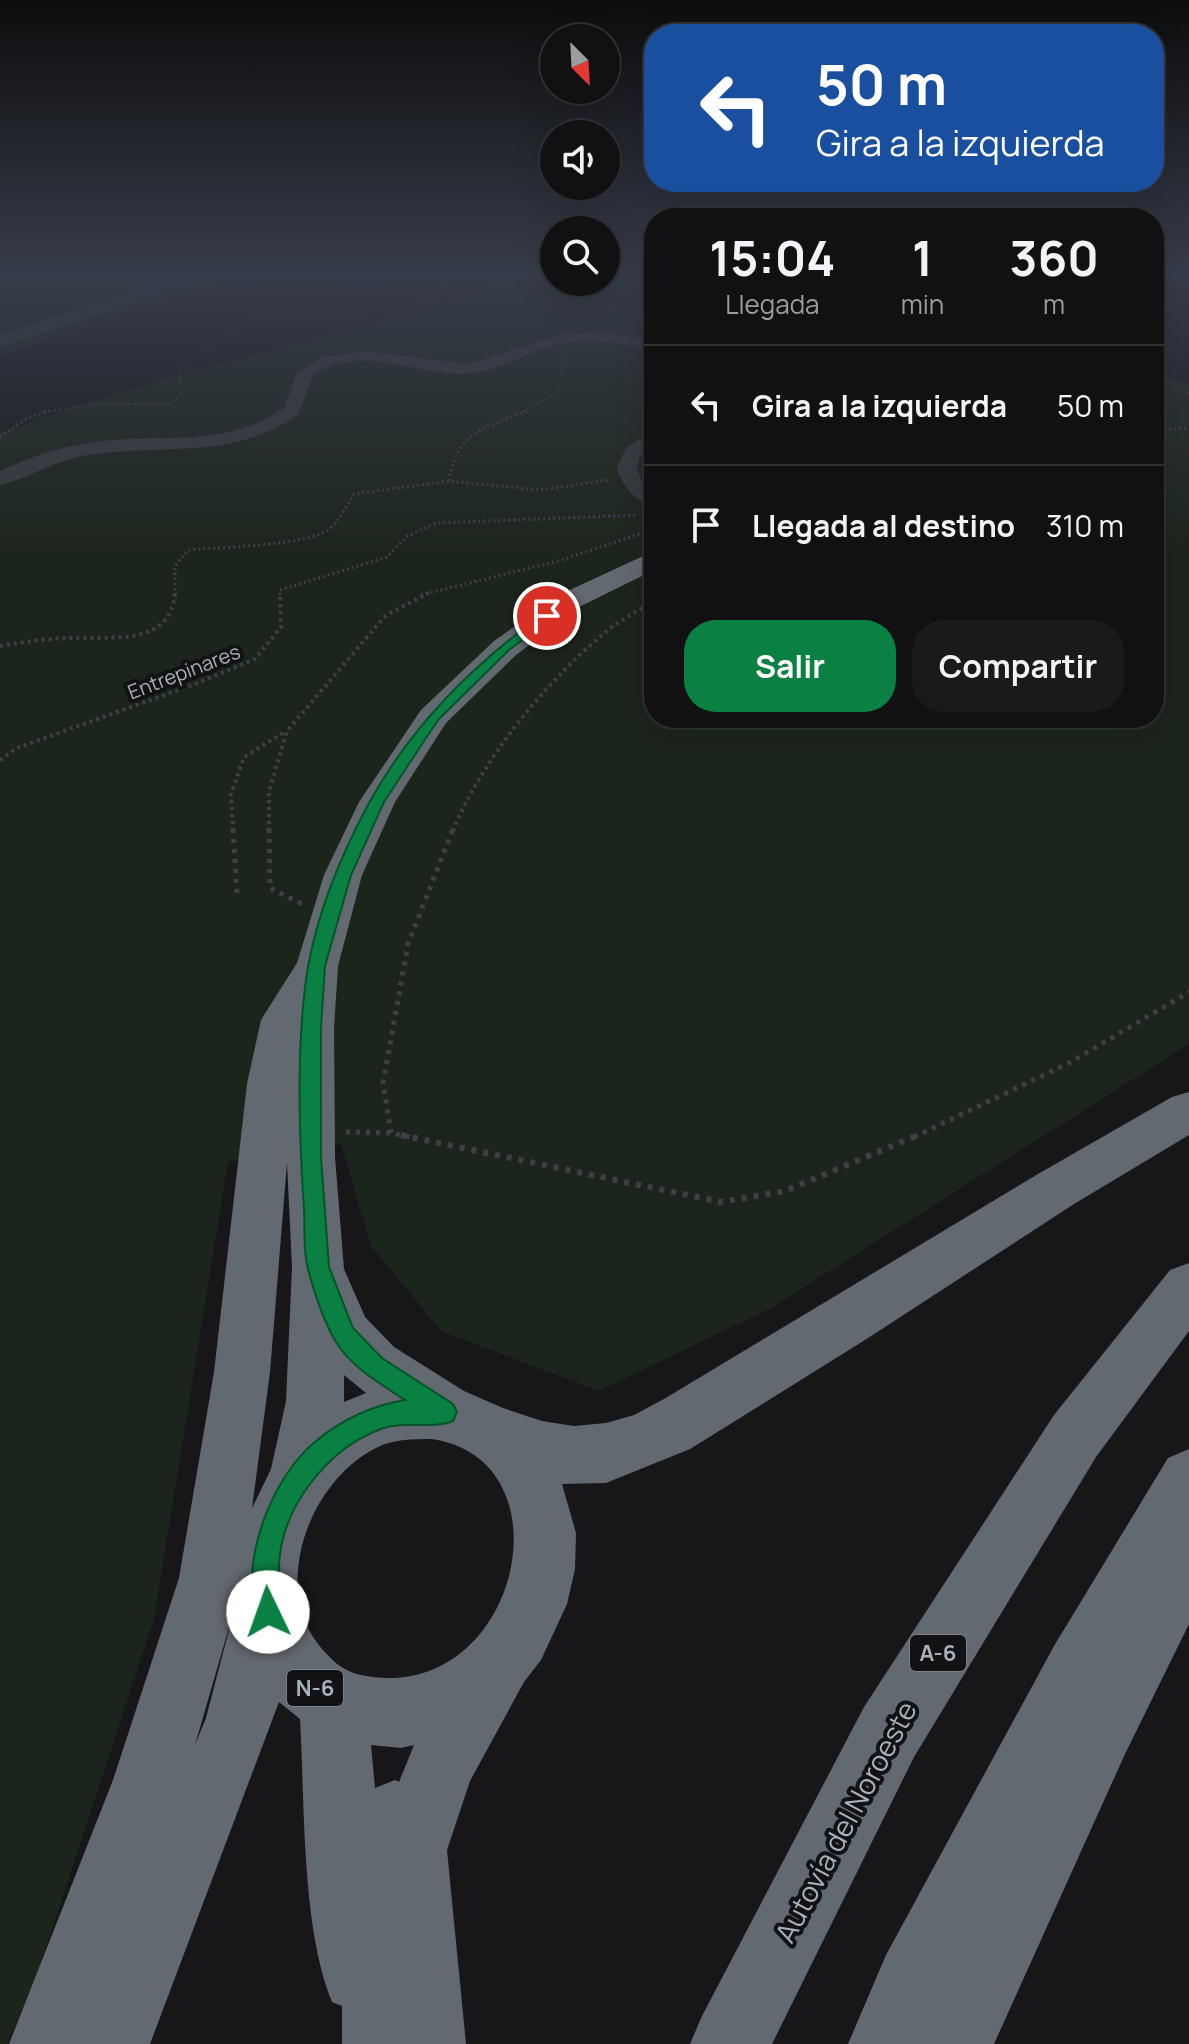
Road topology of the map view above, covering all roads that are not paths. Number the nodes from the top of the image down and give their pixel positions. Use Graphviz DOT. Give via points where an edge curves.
graph roads {
  1 [pos="319,365"];
  2 [pos="432,365"];
  3 [pos="484,365"];
  4 [pos="644,443"];
  5 [pos="0,479"];
  6 [pos="644,500"];
  7 [pos="644,564"];
  8 [pos="324,942"];
  9 [pos="1189,1111"];
  10 [pos="318,1267"];
  11 [pos="1189,1288"];
  12 [pos="471,1424"];
  13 [pos="300,1476"];
  14 [pos="1189,1479"];
  15 [pos="1189,1556"];
  16 [pos="268,1612"];
  17 [pos="506,1655"];
  18 [pos="333,1702"];
  19 [pos="440,1705"];
  20 [pos="49,2044"];
  21 [pos="110,2044"];
  22 [pos="371,2044"];
  23 [pos="382,2044"];
  24 [pos="426,2044"];
  25 [pos="730,2044"];
  26 [pos="888,2044"];
  27 [pos="953,2044"];
  1 -- 5 [label="street" via="303,375 292,411 246,436 205,445 124,445 69,452"];
  2 -- 3 [label="street"];
  4 -- 6 [label="street" via="626,462 629,479"];
  7 -- 8 [label="highway, N-6" via="569,601 505,648 433,717 377,802 343,875"];
  8 -- 10 [label="highway, N-6" via="312,1028 311,1157"];
  8 -- 20 [label="highway" via="283,1020 270,1084 242,1372 211,1578 149,1780"];
  9 -- 12 [label="highway" via="654,1438 602,1454 553,1454"];
  10 -- 12 [label="highway, N-6" via="344,1335 374,1366"];
  10 -- 13 [label="highway, N-6" via="315,1401"];
  11 -- 25 [label="highway, Autovía del Noroeste / A-6" via="1075,1436 889,1732"];
  12 -- 13 [label="highway, N-6" via="414,1410 372,1420 324,1449"];
  12 -- 17 [label="highway, N-6" via="521,1462 538,1495 545,1534 543,1575 530,1616"];
  13 -- 16 [label="highway, N-6" via="277,1517 266,1564"];
  14 -- 26 [label="highway" via="1078,1670 914,1983"];
  15 -- 27 [label="highway" via="1094,1743"];
  16 -- 18 [label="highway, N-6" via="281,1648 303,1679"];
  16 -- 21 [label="highway" via="240,1719"];
  17 -- 19 [label="highway, N-6" via="476,1685"];
  17 -- 24 [label="highway" via="441,1764 410,1850"];
  18 -- 19 [label="highway, N-6" via="385,1715"];
  18 -- 22 [label="highway, N-6" via="348,1897"];
  19 -- 23 [label="highway" via="412,1760 381,1861"];
}
